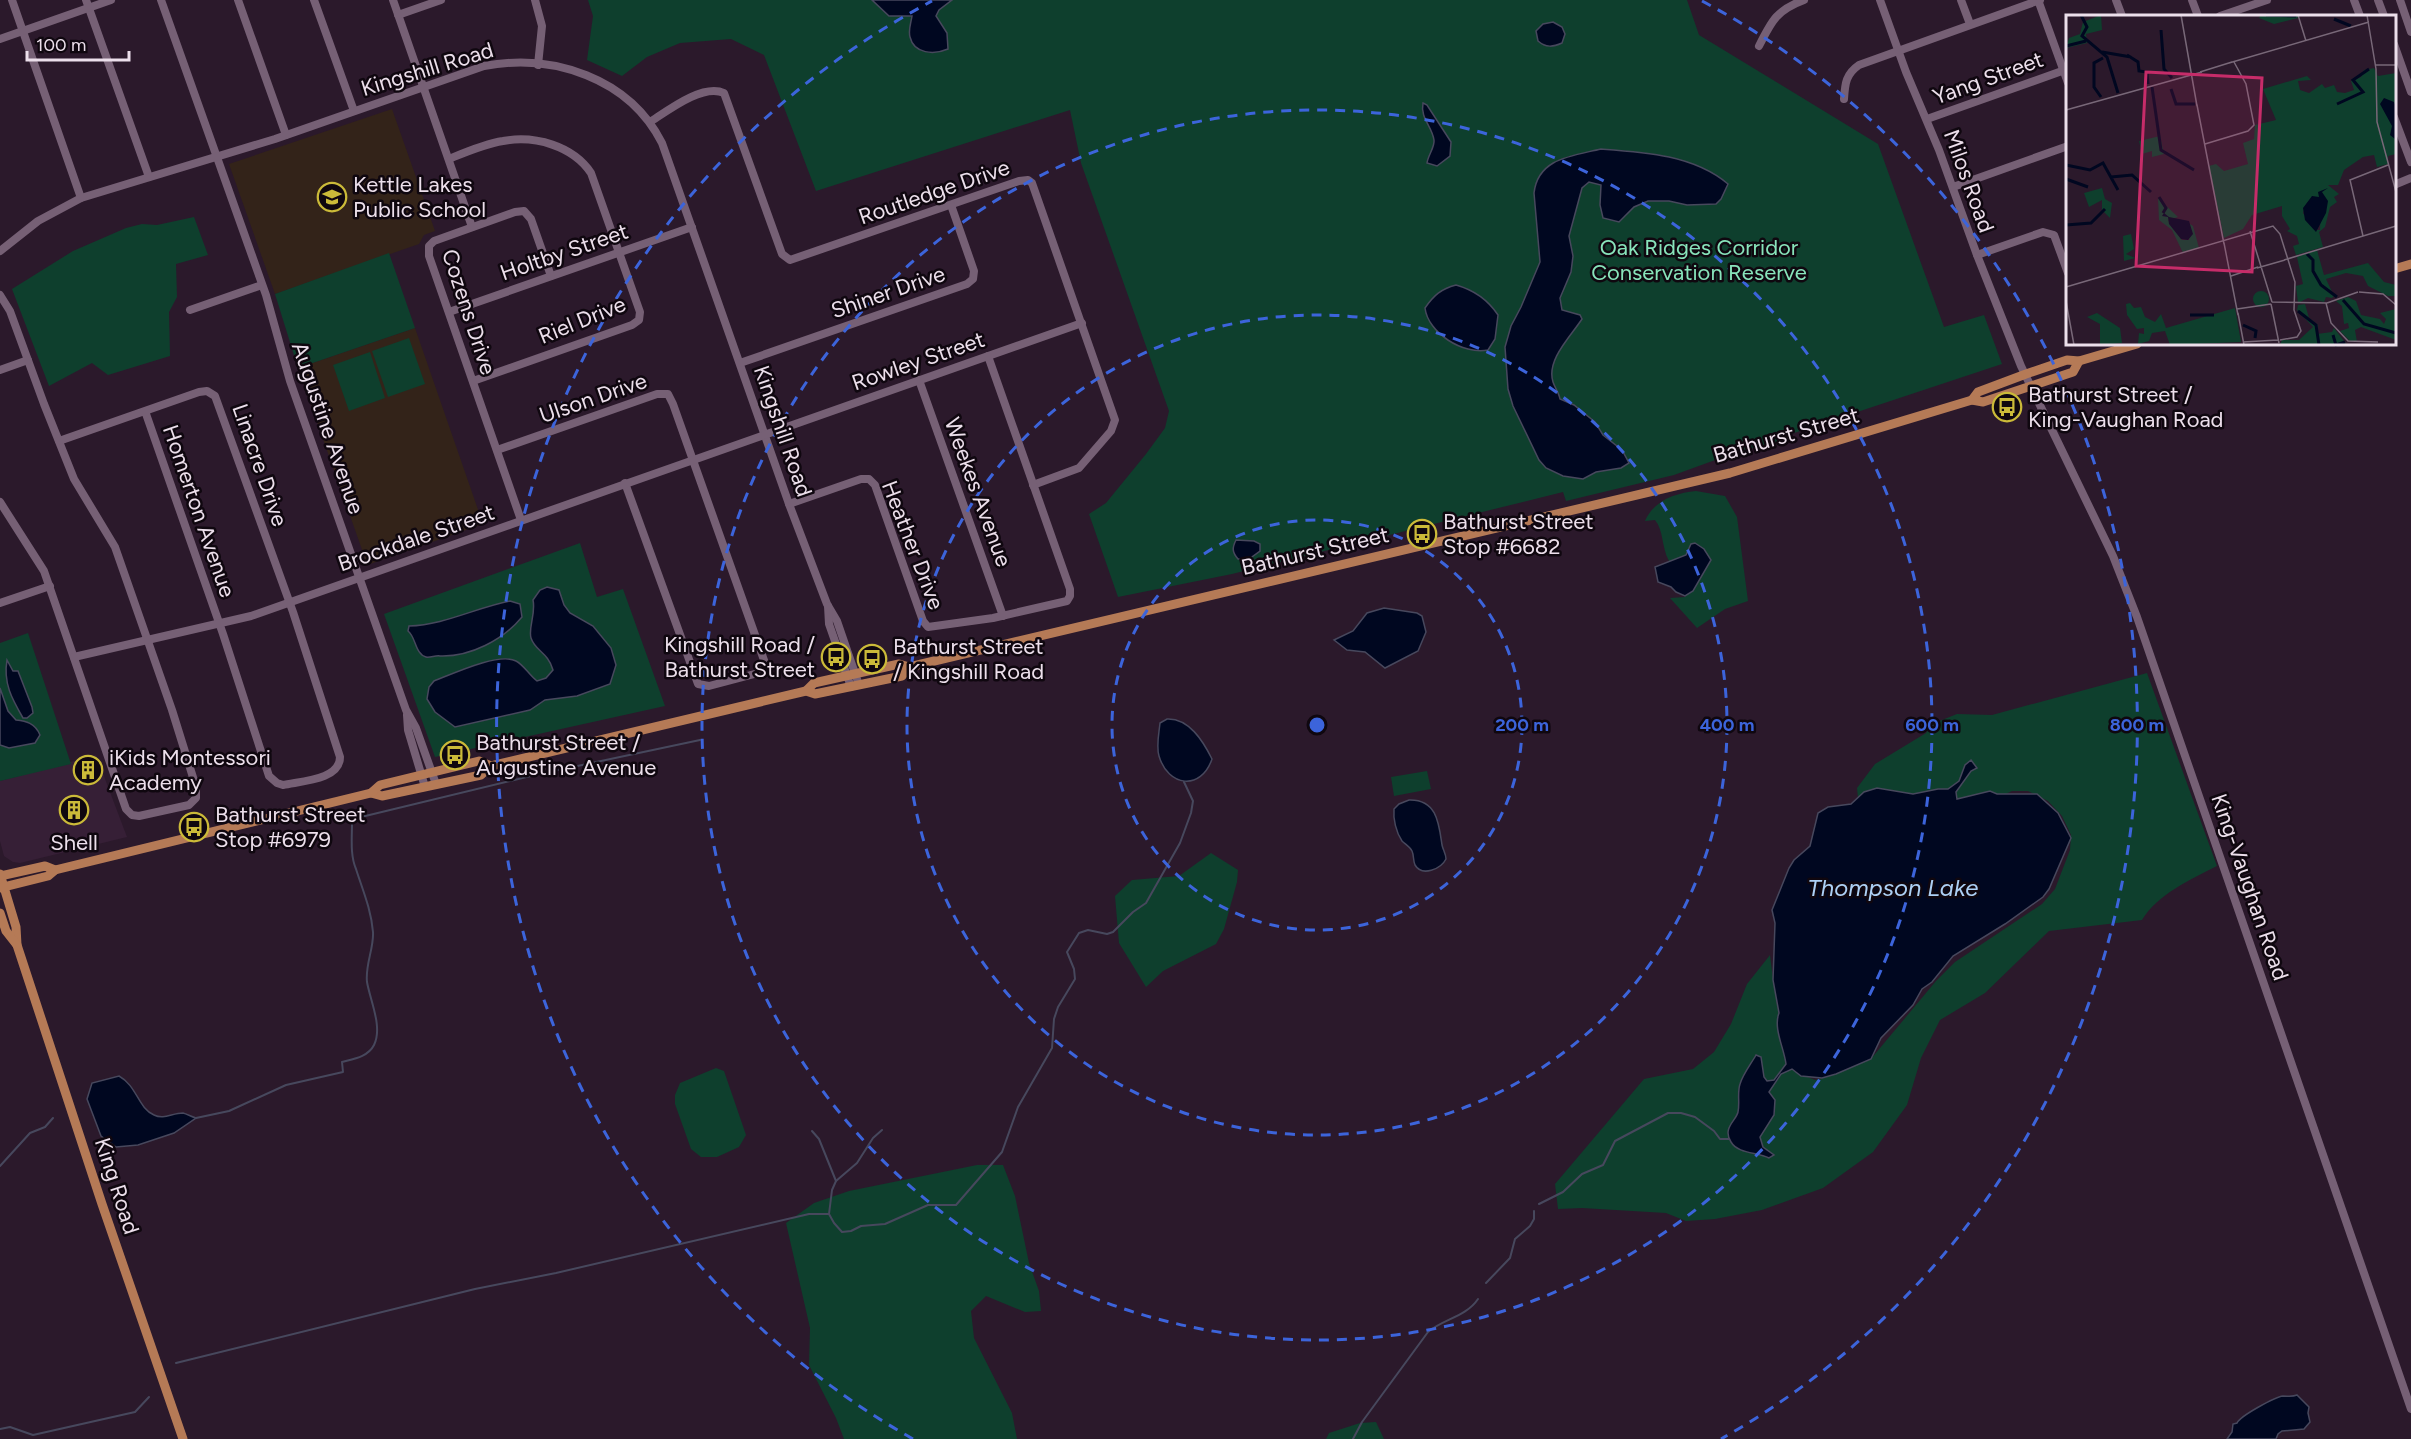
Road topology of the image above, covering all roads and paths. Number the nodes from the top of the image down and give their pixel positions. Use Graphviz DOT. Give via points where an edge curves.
graph roads {
  1 [pos="12,0"];
  2 [pos="111,0"];
  3 [pos="161,0"];
  4 [pos="238,0"];
  5 [pos="314,0"];
  6 [pos="393,0"];
  7 [pos="441,0"];
  8 [pos="535,0"];
  9 [pos="1804,0"];
  10 [pos="1880,0"];
  11 [pos="1961,0"];
  12 [pos="2038,0"];
  13 [pos="2116,0"];
  14 [pos="2192,0"];
  15 [pos="2267,0"];
  16 [pos="2354,0"];
  17 [pos="2378,0"];
  18 [pos="2400,0"];
  19 [pos="88,4"];
  20 [pos="398,15"];
  21 [pos="2122,15"];
  22 [pos="2198,15"];
  23 [pos="2223,15"];
  24 [pos="2360,15"];
  25 [pos="2384,15"];
  26 [pos="1970,24"];
  27 [pos="23,31"];
  28 [pos="2411,32"];
  29 [pos="0,39"];
  30 [pos="1759,45"];
  31 [pos="1898,50"];
  32 [pos="2396,50"];
  33 [pos="538,65"];
  34 [pos="2062,71"];
  35 [pos="2066,81"];
  36 [pos="423,87"];
  37 [pos="2411,92"];
  38 [pos="1844,99"];
  39 [pos="354,111"];
  40 [pos="1927,119"];
  41 [pos="650,122"];
  42 [pos="2396,122"];
  43 [pos="286,135"];
  44 [pos="2066,147"];
  45 [pos="216,157"];
  46 [pos="449,159"];
  47 [pos="2411,162"];
  48 [pos="149,177"];
  49 [pos="2411,178"];
  50 [pos="2396,184"];
  51 [pos="1953,188"];
  52 [pos="81,198"];
  53 [pos="951,205"];
  54 [pos="692,226"];
  55 [pos="472,227"];
  56 [pos="0,250"];
  57 [pos="620,252"];
  58 [pos="1977,255"];
  59 [pos="2411,264"];
  60 [pos="2396,268"];
  61 [pos="2066,270"];
  62 [pos="551,276"];
  63 [pos="262,285"];
  64 [pos="0,295"];
  65 [pos="190,310"];
  66 [pos="449,312"];
  67 [pos="1082,323"];
  68 [pos="2134,345"];
  69 [pos="988,356"];
  70 [pos="28,360"];
  71 [pos="2079,361"];
  72 [pos="740,363"];
  73 [pos="0,370"];
  74 [pos="2026,374"];
  75 [pos="920,380"];
  76 [pos="473,381"];
  77 [pos="2031,386"];
  78 [pos="1972,400"];
  79 [pos="145,411"];
  80 [pos="765,434"];
  81 [pos="59,441"];
  82 [pos="497,450"];
  83 [pos="693,460"];
  84 [pos="625,483"];
  85 [pos="1033,485"];
  86 [pos="0,502"];
  87 [pos="789,504"];
  88 [pos="3,516"];
  89 [pos="521,520"];
  90 [pos="360,577"];
  91 [pos="50,586"];
  92 [pos="289,602"];
  93 [pos="0,603"];
  94 [pos="1003,616"];
  95 [pos="219,624"];
  96 [pos="147,640"];
  97 [pos="75,657"];
  98 [pos="909,667"];
  99 [pos="852,676"];
  100 [pos="855,686"];
  101 [pos="806,691"];
  102 [pos="491,766"];
  103 [pos="427,774"];
  104 [pos="436,784"];
  105 [pos="425,787"];
  106 [pos="371,793"];
  107 [pos="55,870"];
  108 [pos="0,875"];
  109 [pos="2,888"];
  110 [pos="0,914"];
  111 [pos="17,945"];
  112 [pos="2411,1409"];
  113 [pos="183,1439"];
  1 -- 27 [label="street"];
  2 -- 19 [label="street"];
  3 -- 45 [label="street, Augustine Avenue"];
  4 -- 43 [label="street"];
  5 -- 39 [label="street"];
  6 -- 20 [label="street"];
  7 -- 20 [label="street"];
  8 -- 33 [label="street" via="542,26"];
  9 -- 30 [label="street" via="1773,18"];
  10 -- 31 [label="street, Milos Road"];
  11 -- 26 [label="street"];
  12 -- 26 [label="street"];
  12 -- 34 [label="street"];
  13 -- 21 [label="street"];
  14 -- 22 [label="street"];
  15 -- 23 [label="street"];
  16 -- 24 [label="street"];
  17 -- 25 [label="street"];
  18 -- 28 [label="street"];
  19 -- 27 [label="street"];
  19 -- 48 [label="street"];
  20 -- 36 [label="street"];
  26 -- 31 [label="street"];
  27 -- 29 [label="street"];
  27 -- 52 [label="street"];
  31 -- 38 [label="street" via="1850,71"];
  31 -- 40 [label="street, Milos Road"];
  32 -- 37 [label="street"];
  33 -- 36 [label="street, Kingshill Road" via="484,66"];
  33 -- 41 [label="street, Kingshill Road" via="602,81 632,102"];
  34 -- 35 [label="street"];
  34 -- 40 [label="street, Yang Street"];
  36 -- 39 [label="street, Kingshill Road"];
  36 -- 46 [label="street"];
  39 -- 43 [label="street, Kingshill Road"];
  40 -- 51 [label="street, Milos Road"];
  41 -- 53 [label="street, Routledge Drive" via="689,98 715,91 724,93 782,254 790,260"];
  41 -- 54 [label="street, Kingshill Road"];
  42 -- 47 [label="street"];
  43 -- 45 [label="street, Kingshill Road"];
  44 -- 51 [label="street"];
  45 -- 48 [label="street, Kingshill Road"];
  45 -- 63 [label="street, Augustine Avenue"];
  46 -- 55 [label="street"];
  46 -- 57 [label="street" via="512,139 567,150 591,173"];
  48 -- 52 [label="street, Kingshill Road"];
  49 -- 50 [label="street"];
  51 -- 58 [label="street, Milos Road"];
  52 -- 56 [label="street, Kingshill Road" via="38,220"];
  53 -- 67 [label="street, Routledge Drive" via="1019,180 1032,183"];
  53 -- 72 [label="street, Shiner Drive" via="974,271 967,284"];
  54 -- 57 [label="street, Holtby Street"];
  54 -- 72 [label="street, Kingshill Road"];
  55 -- 62 [label="street, Cozens Drive" via="518,211 527,213"];
  55 -- 66 [label="street, Cozens Drive" via="429,246"];
  57 -- 62 [label="street, Holtby Street"];
  57 -- 76 [label="street, Riel Drive" via="640,312 639,320"];
  58 -- 61 [label="street" via="2049,232 2054,235"];
  58 -- 74 [label="street, Milos Road"];
  59 -- 60 [label="main road"];
  62 -- 66 [label="street, Holtby Street"];
  63 -- 65 [label="street"];
  63 -- 90 [label="street, Augustine Avenue" via="290,381"];
  64 -- 70 [label="street"];
  66 -- 76 [label="street, Cozens Drive"];
  67 -- 69 [label="street, Rowley Street"];
  67 -- 85 [label="street, Routledge Drive" via="1114,416 1113,427 1079,468"];
  68 -- 71 [label="main road, Bathurst Street"];
  69 -- 75 [label="street, Rowley Street"];
  69 -- 85 [label="street, Heather Drive"];
  70 -- 73 [label="street"];
  70 -- 81 [label="street"];
  71 -- 74 [label="main road, Bathurst Street" via="2067,360"];
  71 -- 77 [label="main road, Bathurst Street" via="2073,372"];
  72 -- 80 [label="street, Kingshill Road"];
  74 -- 77 [label="street, Milos Road"];
  74 -- 78 [label="main road, Bathurst Street" via="1978,392"];
  75 -- 80 [label="street, Rowley Street"];
  75 -- 94 [label="street, Weekes Avenue"];
  76 -- 82 [label="street, Cozens Drive"];
  77 -- 78 [label="main road, Bathurst Street" via="1983,402"];
  77 -- 112 [label="street, King-Vaughan Road" via="2113,556 2137,617"];
  78 -- 98 [label="main road, Bathurst Street" via="1731,473"];
  79 -- 81 [label="street, Linacre Drive"];
  79 -- 92 [label="street, Linacre Drive" via="199,392 215,396"];
  79 -- 95 [label="street, Homerton Avenue"];
  80 -- 83 [label="street, Brockdale Street"];
  80 -- 87 [label="street, Kingshill Road"];
  81 -- 96 [label="street" via="76,484 112,540"];
  82 -- 83 [label="street, Ulson Drive" via="662,393 670,398"];
  82 -- 89 [label="street, Cozens Drive"];
  83 -- 84 [label="street, Brockdale Street"];
  83 -- 84 [label="street" via="765,663 759,674 708,686 698,684"];
  84 -- 89 [label="street, Brockdale Street"];
  85 -- 94 [label="street, Heather Drive" via="1070,596 1067,602"];
  86 -- 88 [label="street"];
  87 -- 94 [label="street, Heather Drive" via="869,479 926,626"];
  87 -- 99 [label="street, Kingshill Road" via="837,621"];
  88 -- 91 [label="street" via="39,560"];
  89 -- 90 [label="street, Brockdale Street"];
  90 -- 92 [label="street, Brockdale Street"];
  90 -- 103 [label="street, Augustine Avenue" via="406,710 416,728"];
  91 -- 93 [label="street"];
  91 -- 97 [label="street"];
  92 -- 95 [label="street, Brockdale Street"];
  92 -- 95 [label="street, Homerton Avenue" via="340,757 339,766 332,773 284,785 271,779"];
  95 -- 96 [label="street, Brockdale Street"];
  96 -- 97 [label="street, Brockdale Street"];
  96 -- 97 [label="street" via="197,792 189,805 135,816 126,809"];
  98 -- 99 [label="main road, Bathurst Street" via="899,664"];
  98 -- 100 [label="main road, Bathurst Street" via="902,676"];
  99 -- 100 [label="street, Kingshill Road"];
  99 -- 101 [label="main road, Bathurst Street" via="814,683"];
  100 -- 101 [label="main road, Bathurst Street" via="815,694"];
  101 -- 102 [label="main road, Bathurst Street"];
  102 -- 103 [label="main road, Bathurst Street" via="479,761"];
  102 -- 104 [label="main road, Bathurst Street" via="481,775"];
  103 -- 104 [label="street, Augustine Avenue"];
  103 -- 105 [label="street, Augustine Avenue"];
  103 -- 106 [label="main road, Bathurst Street" via="380,784"];
  104 -- 105 [label="main road, Bathurst Street"];
  105 -- 106 [label="main road, Bathurst Street" via="382,796"];
  106 -- 107 [label="main road, Bathurst Street"];
  107 -- 108 [label="main road, Bathurst Street" via="45,866"];
  107 -- 109 [label="main road, Bathurst Street" via="48,876"];
  108 -- 109 [label="main road, King Road"];
  109 -- 111 [label="main road, King Road" via="16,927"];
  110 -- 111 [label="main road, King Road"];
  111 -- 113 [label="main road, King Road"];
}
